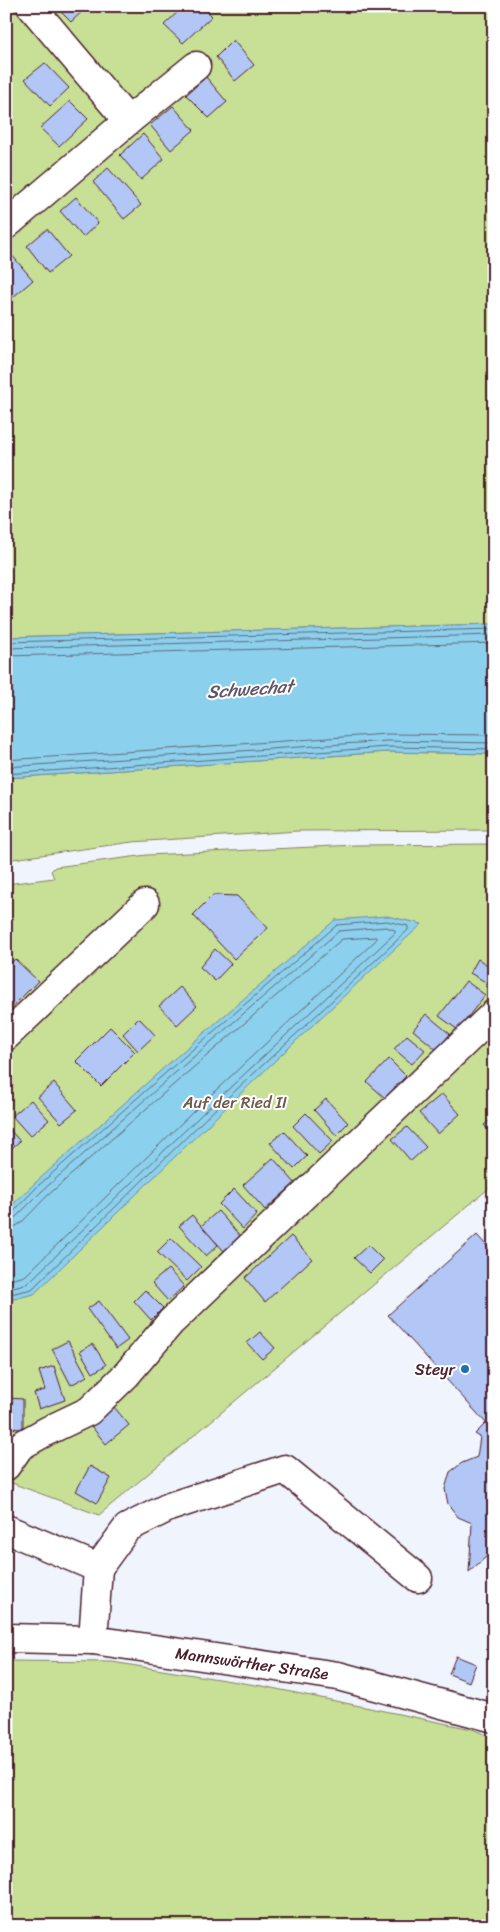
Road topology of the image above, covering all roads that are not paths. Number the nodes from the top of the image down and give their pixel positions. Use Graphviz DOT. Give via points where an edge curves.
graph roads {
  1 [pos="31,6"];
  2 [pos="196,66"];
  3 [pos="128,121"];
  4 [pos="6,225"];
  5 [pos="145,904"];
  6 [pos="494,1014"];
  7 [pos="6,1036"];
  8 [pos="6,1466"];
  9 [pos="6,1529"];
  10 [pos="98,1568"];
  11 [pos="418,1578"];
  12 [pos="6,1638"];
  13 [pos="93,1640"];
  14 [pos="494,1718"];
  1 -- 3 [label="street"];
  2 -- 3 [label="street"];
  3 -- 4 [label="street"];
  5 -- 7 [label="street"];
  6 -- 8 [label="street" via="170,1322 126,1375 88,1411 20,1446"];
  9 -- 10 [label="street"];
  10 -- 11 [label="street" via="127,1528 169,1507 285,1469"];
  10 -- 13 [label="street"];
  12 -- 13 [label="street, Mannswörther Straße"];
  13 -- 14 [label="street, Mannswörther Straße" via="338,1676"];
}
